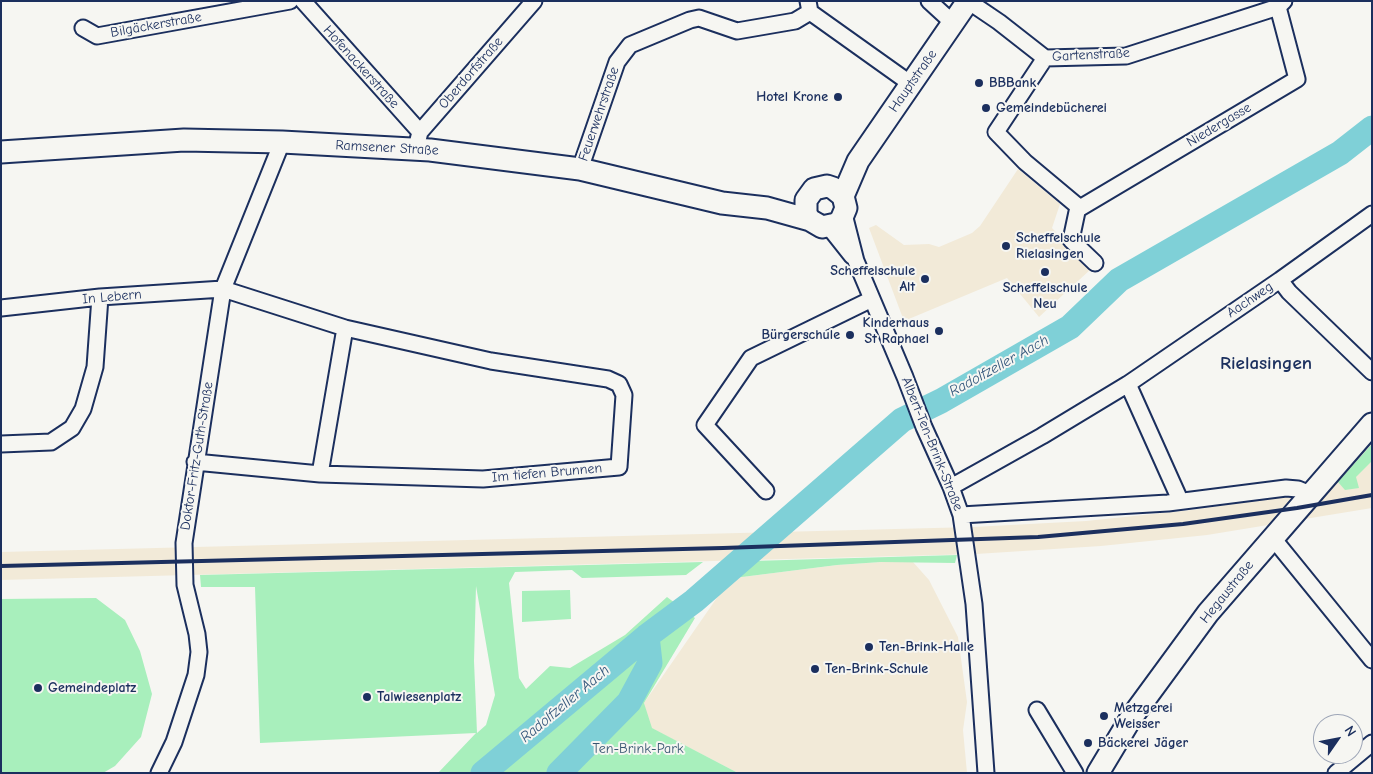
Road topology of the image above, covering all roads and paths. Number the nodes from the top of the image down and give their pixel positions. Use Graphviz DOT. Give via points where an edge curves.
graph roads {
  1 [pos="290,1"];
  2 [pos="303,1"];
  3 [pos="534,1"];
  4 [pos="929,1"];
  5 [pos="968,1"];
  6 [pos="1281,4"];
  7 [pos="809,7"];
  8 [pos="953,23"];
  9 [pos="83,28"];
  10 [pos="1045,58"];
  11 [pos="911,84"];
  12 [pos="418,140"];
  13 [pos="282,142"];
  14 [pos="1,152"];
  15 [pos="580,169"];
  16 [pos="827,206"];
  17 [pos="1078,206"];
  18 [pos="1372,214"];
  19 [pos="1095,263"];
  20 [pos="1280,280"];
  21 [pos="223,289"];
  22 [pos="100,298"];
  23 [pos="872,299"];
  24 [pos="1,308"];
  25 [pos="345,328"];
  26 [pos="1372,372"];
  27 [pos="1128,384"];
  28 [pos="1372,424"];
  29 [pos="1,444"];
  30 [pos="195,462"];
  31 [pos="320,474"];
  32 [pos="951,487"];
  33 [pos="766,491"];
  34 [pos="1310,494"];
  35 [pos="1180,500"];
  36 [pos="961,515"];
  37 [pos="1272,537"];
  38 [pos="1372,660"];
  39 [pos="1037,710"];
  40 [pos="1372,744"];
  41 [pos="159,773"];
  42 [pos="986,773"];
  43 [pos="1075,773"];
  44 [pos="1098,773"];
  45 [pos="1336,773"];
  1 -- 9 [label="street, Bilgäckerstraße" via="97,36"];
  2 -- 12 [label="street, Hofenackerstraße"];
  3 -- 12 [label="street, Oberdorfstraße"];
  4 -- 8 [label="street"];
  5 -- 8 [label="main road, Hauptstraße"];
  5 -- 10 [label="street, Gartenstraße"];
  6 -- 10 [label="street, Gartenstraße" via="1126,56"];
  6 -- 17 [label="street, Niedergasse" via="1297,78 1080,208"];
  7 -- 11 [label="street, Feuerwehrstraße"];
  7 -- 15 [label="street, Feuerwehrstraße" via="795,21 737,30 699,18 630,45 617,62"];
  8 -- 11 [label="main road, Hauptstraße"];
  10 -- 17 [label="street" via="996,132 1025,162"];
  11 -- 16 [label="main road, Hauptstraße"];
  12 -- 13 [label="main road, Ramsener Straße"];
  12 -- 15 [label="main road, Ramsener Straße"];
  13 -- 14 [label="main road, Ramsener Straße" via="184,140"];
  13 -- 21 [label="street, Doktor-Fritz-Guth-Straße"];
  15 -- 16 [label="main road, Ramsener Straße" via="722,203 767,208"];
  16 -- 23 [label="street, Albert-Ten-Brink-Straße"];
  17 -- 19 [label="street" via="1071,240"];
  18 -- 20 [label="street, Aachweg"];
  20 -- 26 [label="street"];
  20 -- 27 [label="street, Aachweg"];
  21 -- 22 [label="street, In Lebern"];
  21 -- 25 [label="street, Im tiefen Brunnen"];
  21 -- 30 [label="street, Doktor-Fritz-Guth-Straße"];
  22 -- 24 [label="street, In Lebern"];
  22 -- 29 [label="street" via="95,368 83,409 72,428 51,442"];
  23 -- 32 [label="street, Albert-Ten-Brink-Straße"];
  23 -- 33 [label="street" via="751,358 705,425"];
  25 -- 31 [label="street"];
  25 -- 31 [label="street, Im tiefen Brunnen" via="491,361 608,379 619,384 624,395 620,467 483,479"];
  27 -- 32 [label="street, Aachweg"];
  27 -- 35 [label="street"];
  28 -- 34 [label="main road, Hegaustraße"];
  30 -- 31 [label="street, Im tiefen Brunnen"];
  30 -- 41 [label="street, Doktor-Fritz-Guth-Straße" via="183,564 199,652 196,674 174,742"];
  32 -- 36 [label="street, Albert-Ten-Brink-Straße"];
  34 -- 35 [label="street" via="1286,488"];
  34 -- 37 [label="main road, Hegaustraße"];
  35 -- 36 [label="street" via="1168,504"];
  36 -- 42 [label="street, Albert-Ten-Brink-Straße" via="974,604"];
  37 -- 38 [label="street"];
  37 -- 44 [label="main road, Hegaustraße" via="1208,613 1132,718"];
  39 -- 43 [label="street"];
  40 -- 45 [label="street"];
}
